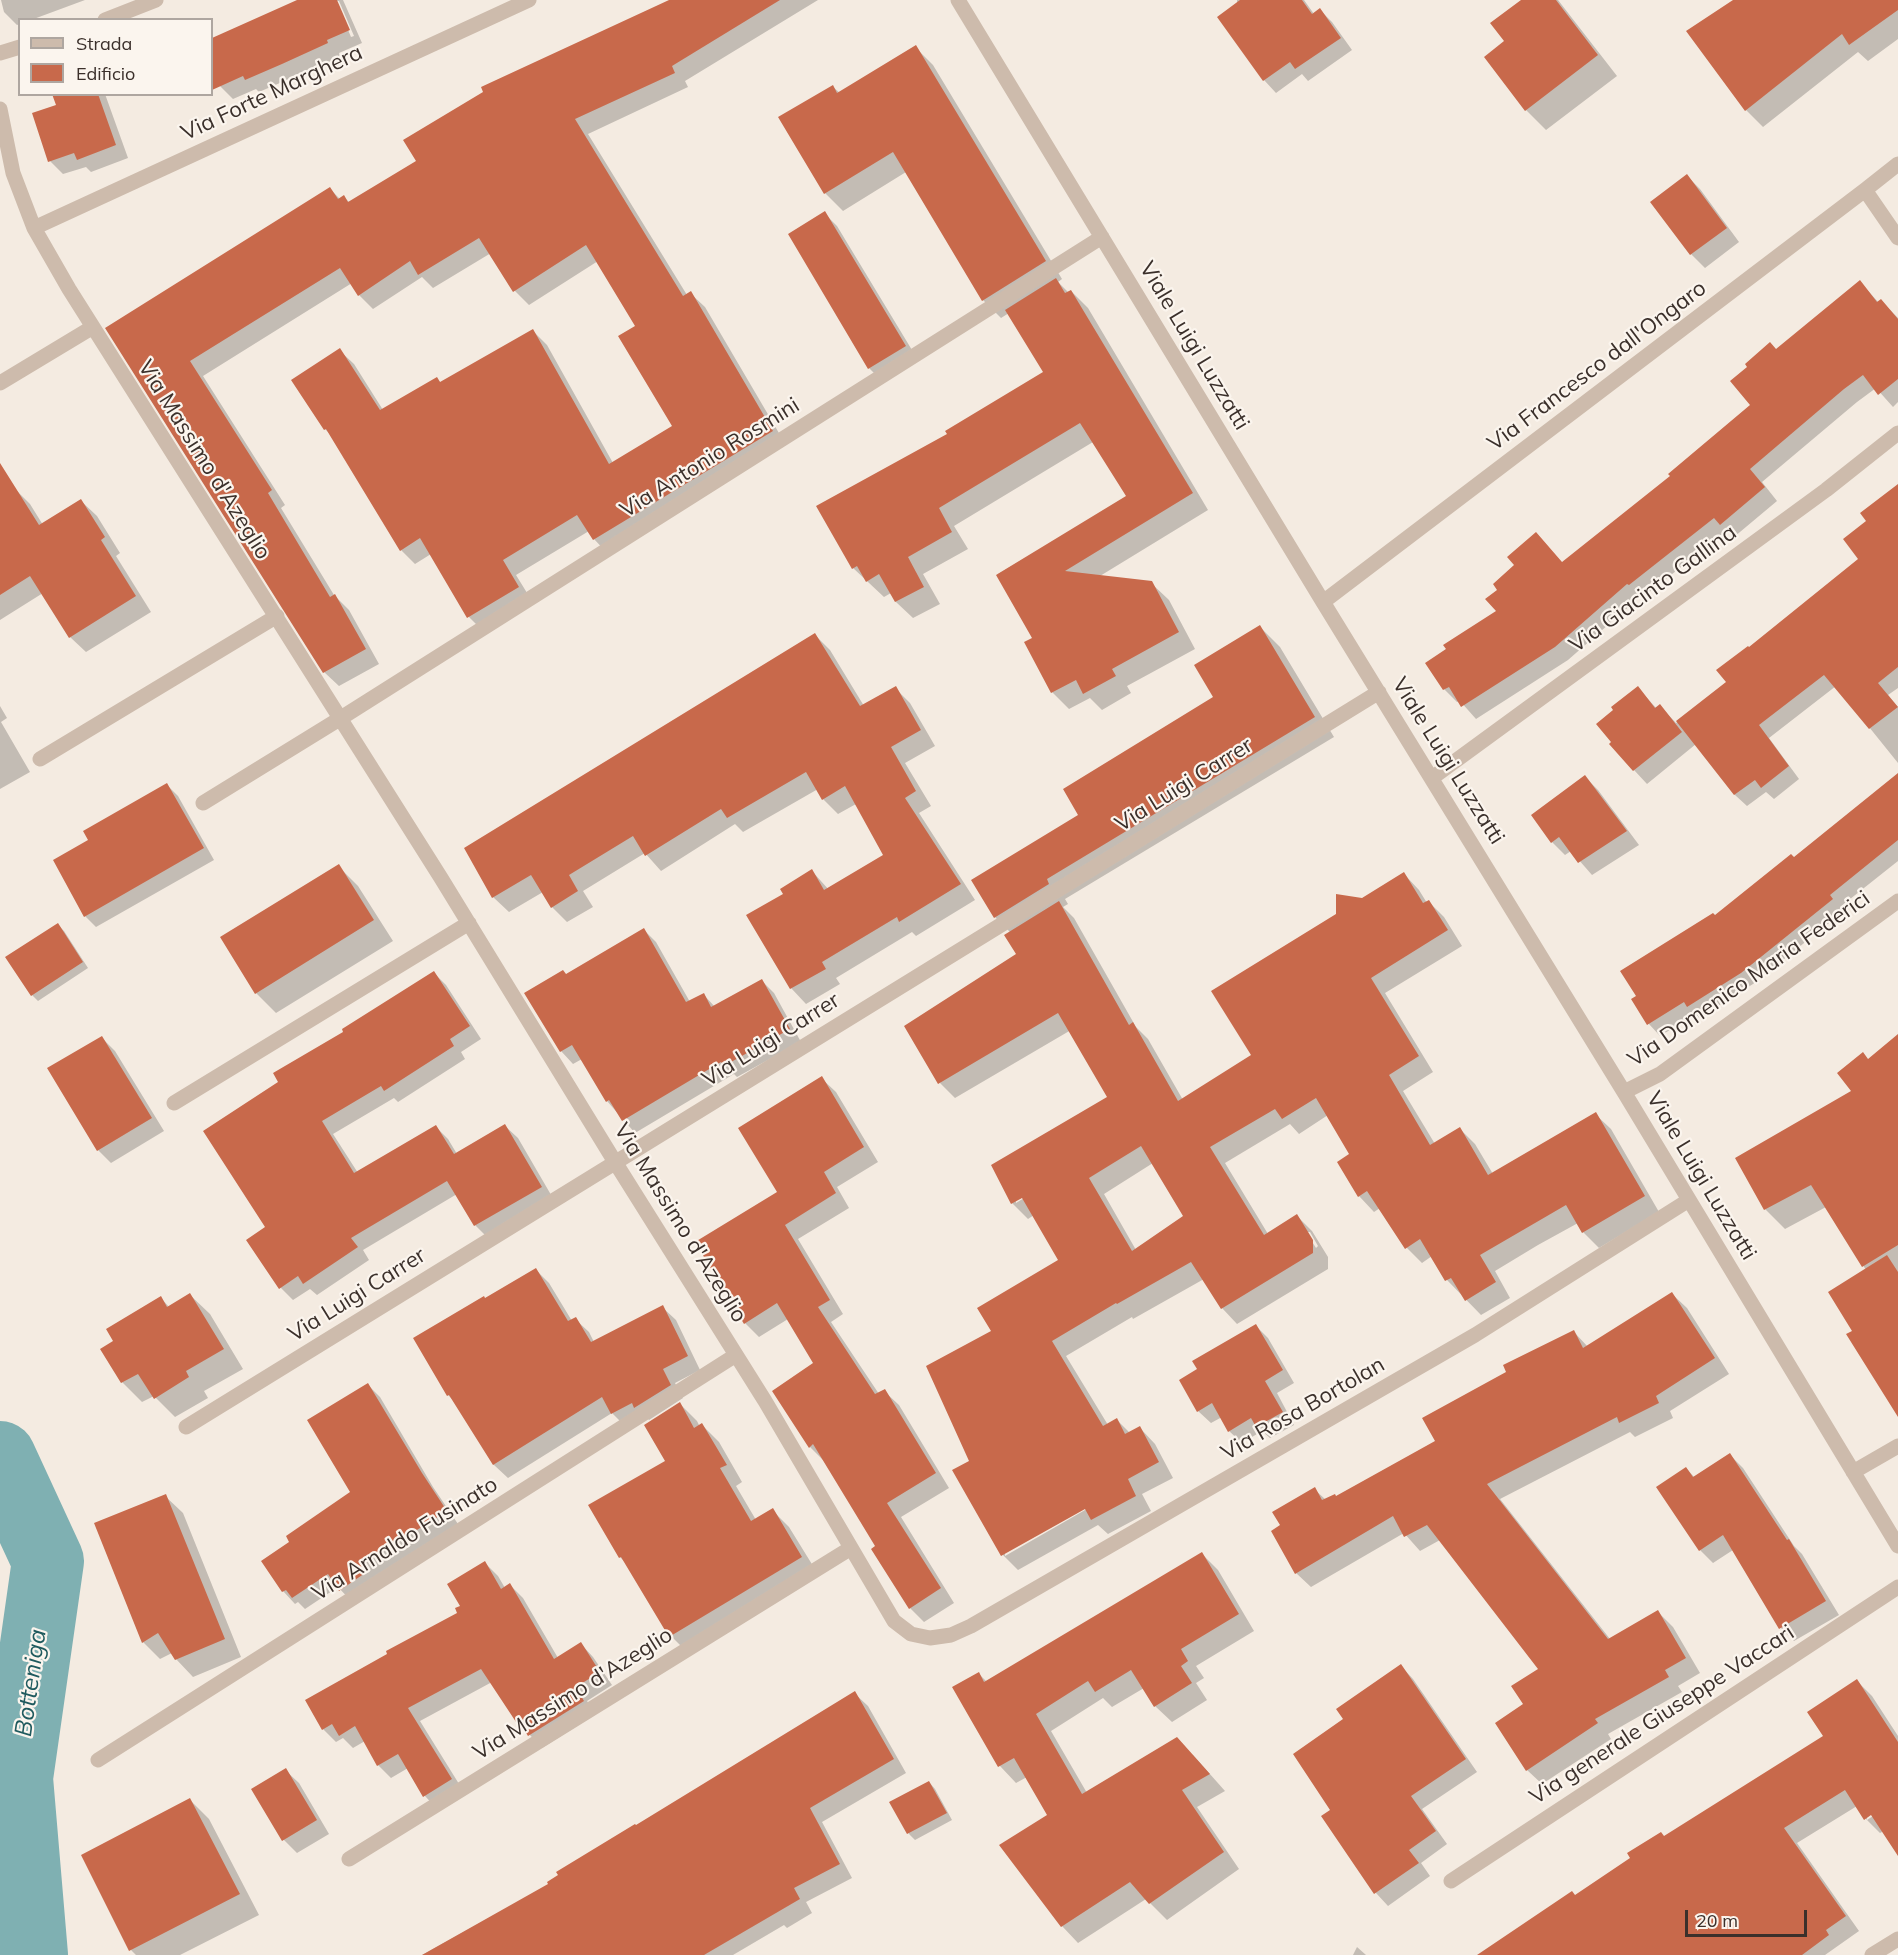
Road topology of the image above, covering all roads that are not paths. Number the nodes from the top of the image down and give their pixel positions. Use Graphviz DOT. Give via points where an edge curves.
graph roads {
  1 [pos="156,0"];
  2 [pos="529,0"];
  3 [pos="957,0"];
  4 [pos="110,18"];
  5 [pos="18,48"];
  6 [pos="0,53"];
  7 [pos="0,109"];
  8 [pos="1898,164"];
  9 [pos="1865,190"];
  10 [pos="34,228"];
  11 [pos="1102,237"];
  12 [pos="1898,238"];
  13 [pos="93,327"];
  14 [pos="0,383"];
  15 [pos="1898,433"];
  16 [pos="1323,602"];
  17 [pos="277,616"];
  18 [pos="1379,692"];
  19 [pos="341,718"];
  20 [pos="40,759"];
  21 [pos="1432,778"];
  22 [pos="203,803"];
  23 [pos="1898,901"];
  24 [pos="469,923"];
  25 [pos="1624,1092"];
  26 [pos="174,1103"];
  27 [pos="615,1162"];
  28 [pos="1689,1200"];
  29 [pos="736,1355"];
  30 [pos="186,1427"];
  31 [pos="1898,1446"];
  32 [pos="1853,1472"];
  33 [pos="1898,1546"];
  34 [pos="851,1548"];
  35 [pos="1898,1587"];
  36 [pos="930,1638"];
  37 [pos="98,1760"];
  38 [pos="349,1859"];
  39 [pos="1451,1881"];
  40 [pos="1898,1939"];
  41 [pos="1872,1955"];
  1 -- 4 [label="street"];
  2 -- 10 [label="street, Via Forte Marghera"];
  3 -- 11 [label="street, Viale Luigi Luzzatti"];
  5 -- 6 [label="street"];
  7 -- 10 [label="street, Via Massimo d'Azeglio" via="13,173"];
  8 -- 9 [label="street, Via Francesco dall'Ongaro"];
  9 -- 12 [label="street"];
  9 -- 16 [label="street, Via Francesco dall'Ongaro"];
  10 -- 13 [label="street, Via Massimo d'Azeglio"];
  11 -- 16 [label="street, Viale Luigi Luzzatti"];
  11 -- 19 [label="street, Via Antonio Rosmini"];
  13 -- 14 [label="street"];
  13 -- 17 [label="street, Via Massimo d'Azeglio"];
  15 -- 21 [label="street, Via Giacinto Gallina"];
  16 -- 18 [label="street, Viale Luigi Luzzatti"];
  17 -- 19 [label="street, Via Massimo d'Azeglio"];
  17 -- 20 [label="street"];
  18 -- 21 [label="street, Viale Luigi Luzzatti"];
  18 -- 27 [label="street, Via Luigi Carrer"];
  19 -- 22 [label="street"];
  19 -- 24 [label="street, Via Massimo d'Azeglio"];
  21 -- 25 [label="street, Viale Luigi Luzzatti"];
  23 -- 25 [label="street, Via Domenico Maria Federici" via="1660,1074"];
  24 -- 26 [label="street"];
  24 -- 27 [label="street, Via Massimo d'Azeglio"];
  25 -- 28 [label="street, Viale Luigi Luzzatti"];
  27 -- 29 [label="street, Via Massimo d'Azeglio"];
  27 -- 30 [label="street, Via Luigi Carrer"];
  28 -- 32 [label="street, Viale Luigi Luzzatti"];
  28 -- 36 [label="street, Via Rosa Bortolan" via="1475,1335 971,1626 951,1635"];
  29 -- 34 [label="street, Via Massimo d'Azeglio"];
  29 -- 37 [label="street, Via Arnaldo Fusinato"];
  31 -- 32 [label="street"];
  32 -- 33 [label="street, Viale Luigi Luzzatti"];
  34 -- 36 [label="street, Via Massimo d'Azeglio" via="894,1621 911,1634"];
  34 -- 38 [label="street, Via Massimo d'Azeglio"];
  35 -- 39 [label="street, Via generale Giuseppe Vaccari"];
  40 -- 41 [label="street"];
}
